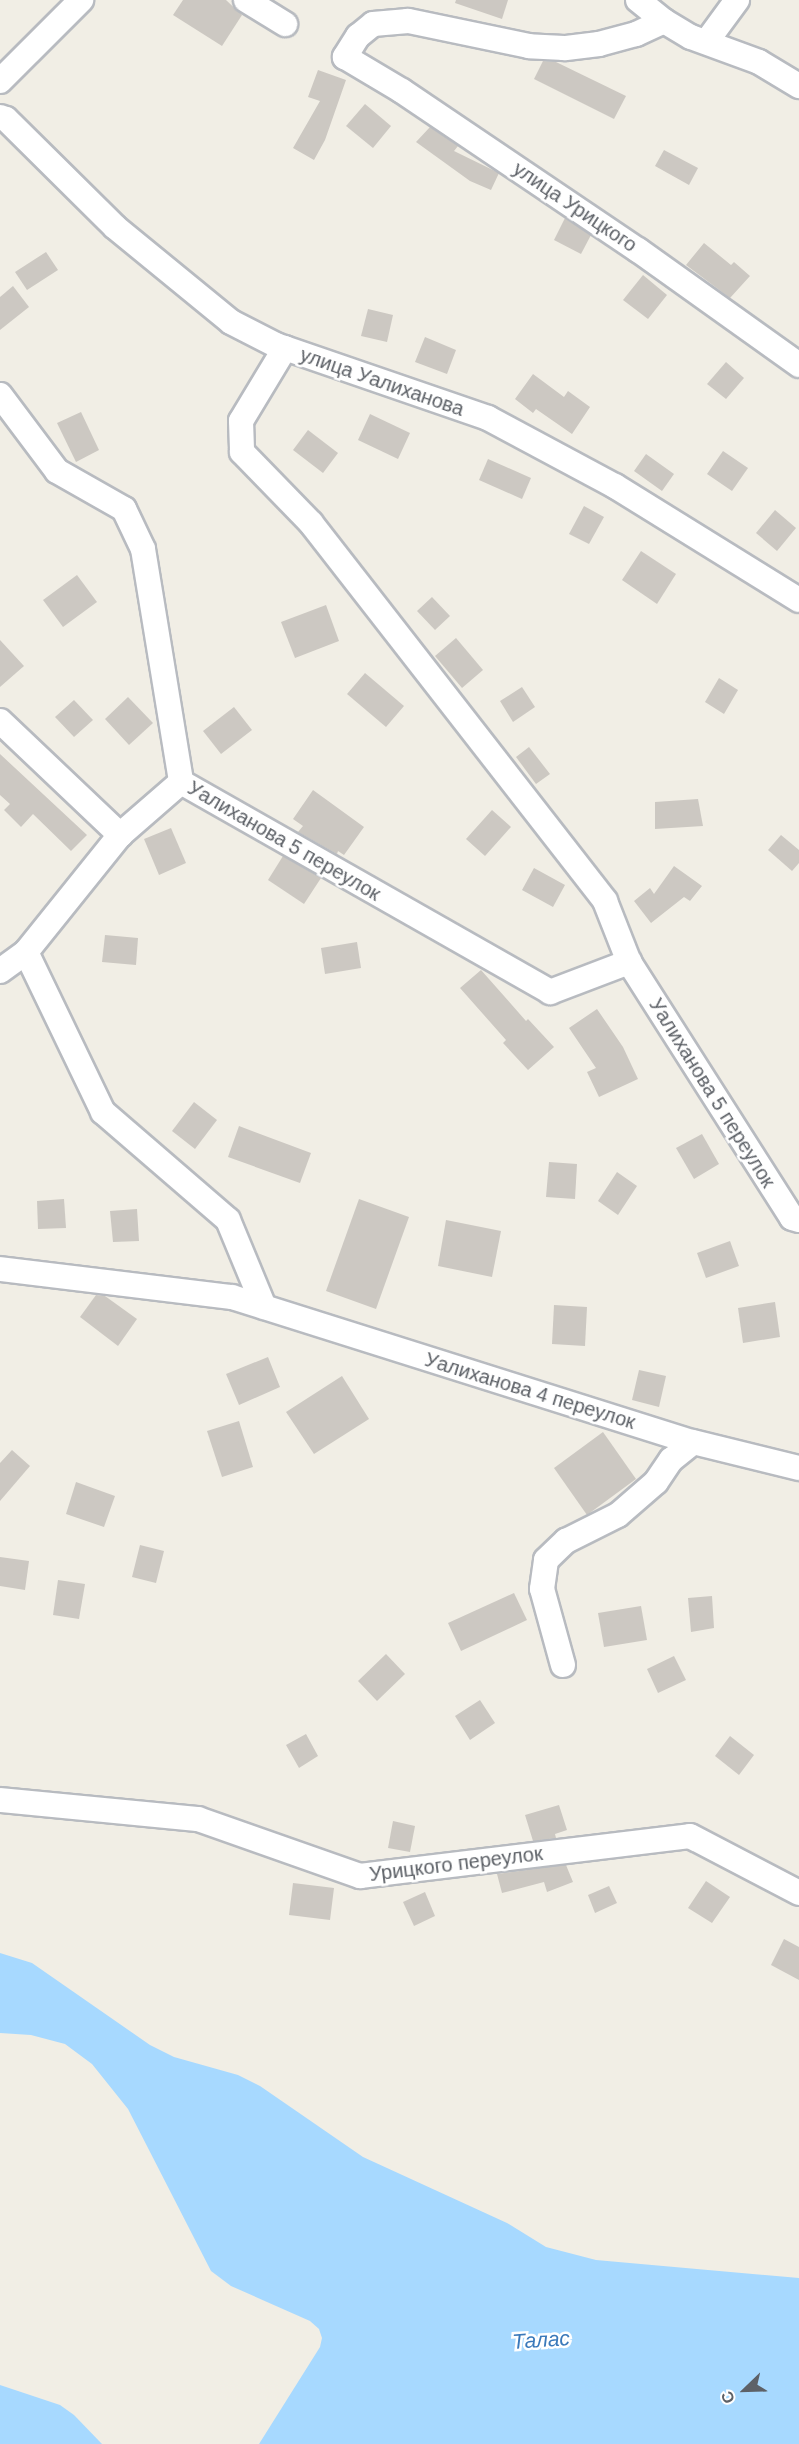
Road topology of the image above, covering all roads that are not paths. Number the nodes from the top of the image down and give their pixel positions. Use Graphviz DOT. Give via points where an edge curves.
graph roads {
  1 [pos="81,0"];
  2 [pos="246,0"];
  3 [pos="638,0"];
  4 [pos="737,0"];
  5 [pos="664,21"];
  6 [pos="285,24"];
  7 [pos="707,41"];
  8 [pos="0,81"];
  9 [pos="799,86"];
  10 [pos="0,117"];
  11 [pos="285,348"];
  12 [pos="799,365"];
  13 [pos="0,395"];
  14 [pos="799,600"];
  15 [pos="0,721"];
  16 [pos="181,782"];
  17 [pos="120,835"];
  18 [pos="26,952"];
  19 [pos="629,962"];
  20 [pos="0,970"];
  21 [pos="799,1220"];
  22 [pos="0,1269"];
  23 [pos="264,1307"];
  24 [pos="693,1442"];
  25 [pos="799,1468"];
  26 [pos="563,1665"];
  27 [pos="0,1800"];
  28 [pos="799,1893"];
  1 -- 8 [label="street"];
  2 -- 6 [label="street"];
  3 -- 5 [label="street"];
  4 -- 7 [label="street"];
  5 -- 7 [label="street" via="691,37"];
  5 -- 12 [label="street, улица Урицкого" via="599,44 564,48 530,46 408,21 373,24 358,36 345,57 618,236"];
  7 -- 9 [label="street" via="759,62"];
  10 -- 11 [label="street, улица Уалиханова" via="115,227 222,315"];
  11 -- 14 [label="street, улица Уалиханова" via="488,418 615,486"];
  11 -- 19 [label="street, Уалиханова 5 переулок" via="241,421 242,452 311,523 605,901"];
  13 -- 16 [label="street, Уалиханова 5 переулок" via="57,471 124,509 143,549"];
  15 -- 17 [label="street"];
  16 -- 17 [label="street"];
  16 -- 19 [label="street, Уалиханова 5 переулок" via="550,992"];
  17 -- 18 [label="street"];
  18 -- 20 [label="street"];
  18 -- 23 [label="street" via="103,1112 228,1220"];
  19 -- 21 [label="street, Уалиханова 5 переулок" via="792,1218"];
  22 -- 23 [label="street, Уалиханова 4 переулок" via="232,1297"];
  23 -- 24 [label="street, Уалиханова 4 переулок"];
  24 -- 25 [label="street, Уалиханова 4 переулок"];
  24 -- 26 [label="street" via="618,1515 566,1540 546,1560 542,1589"];
  27 -- 28 [label="street, Урицкого переулок" via="198,1819 360,1876 690,1836"];
}
